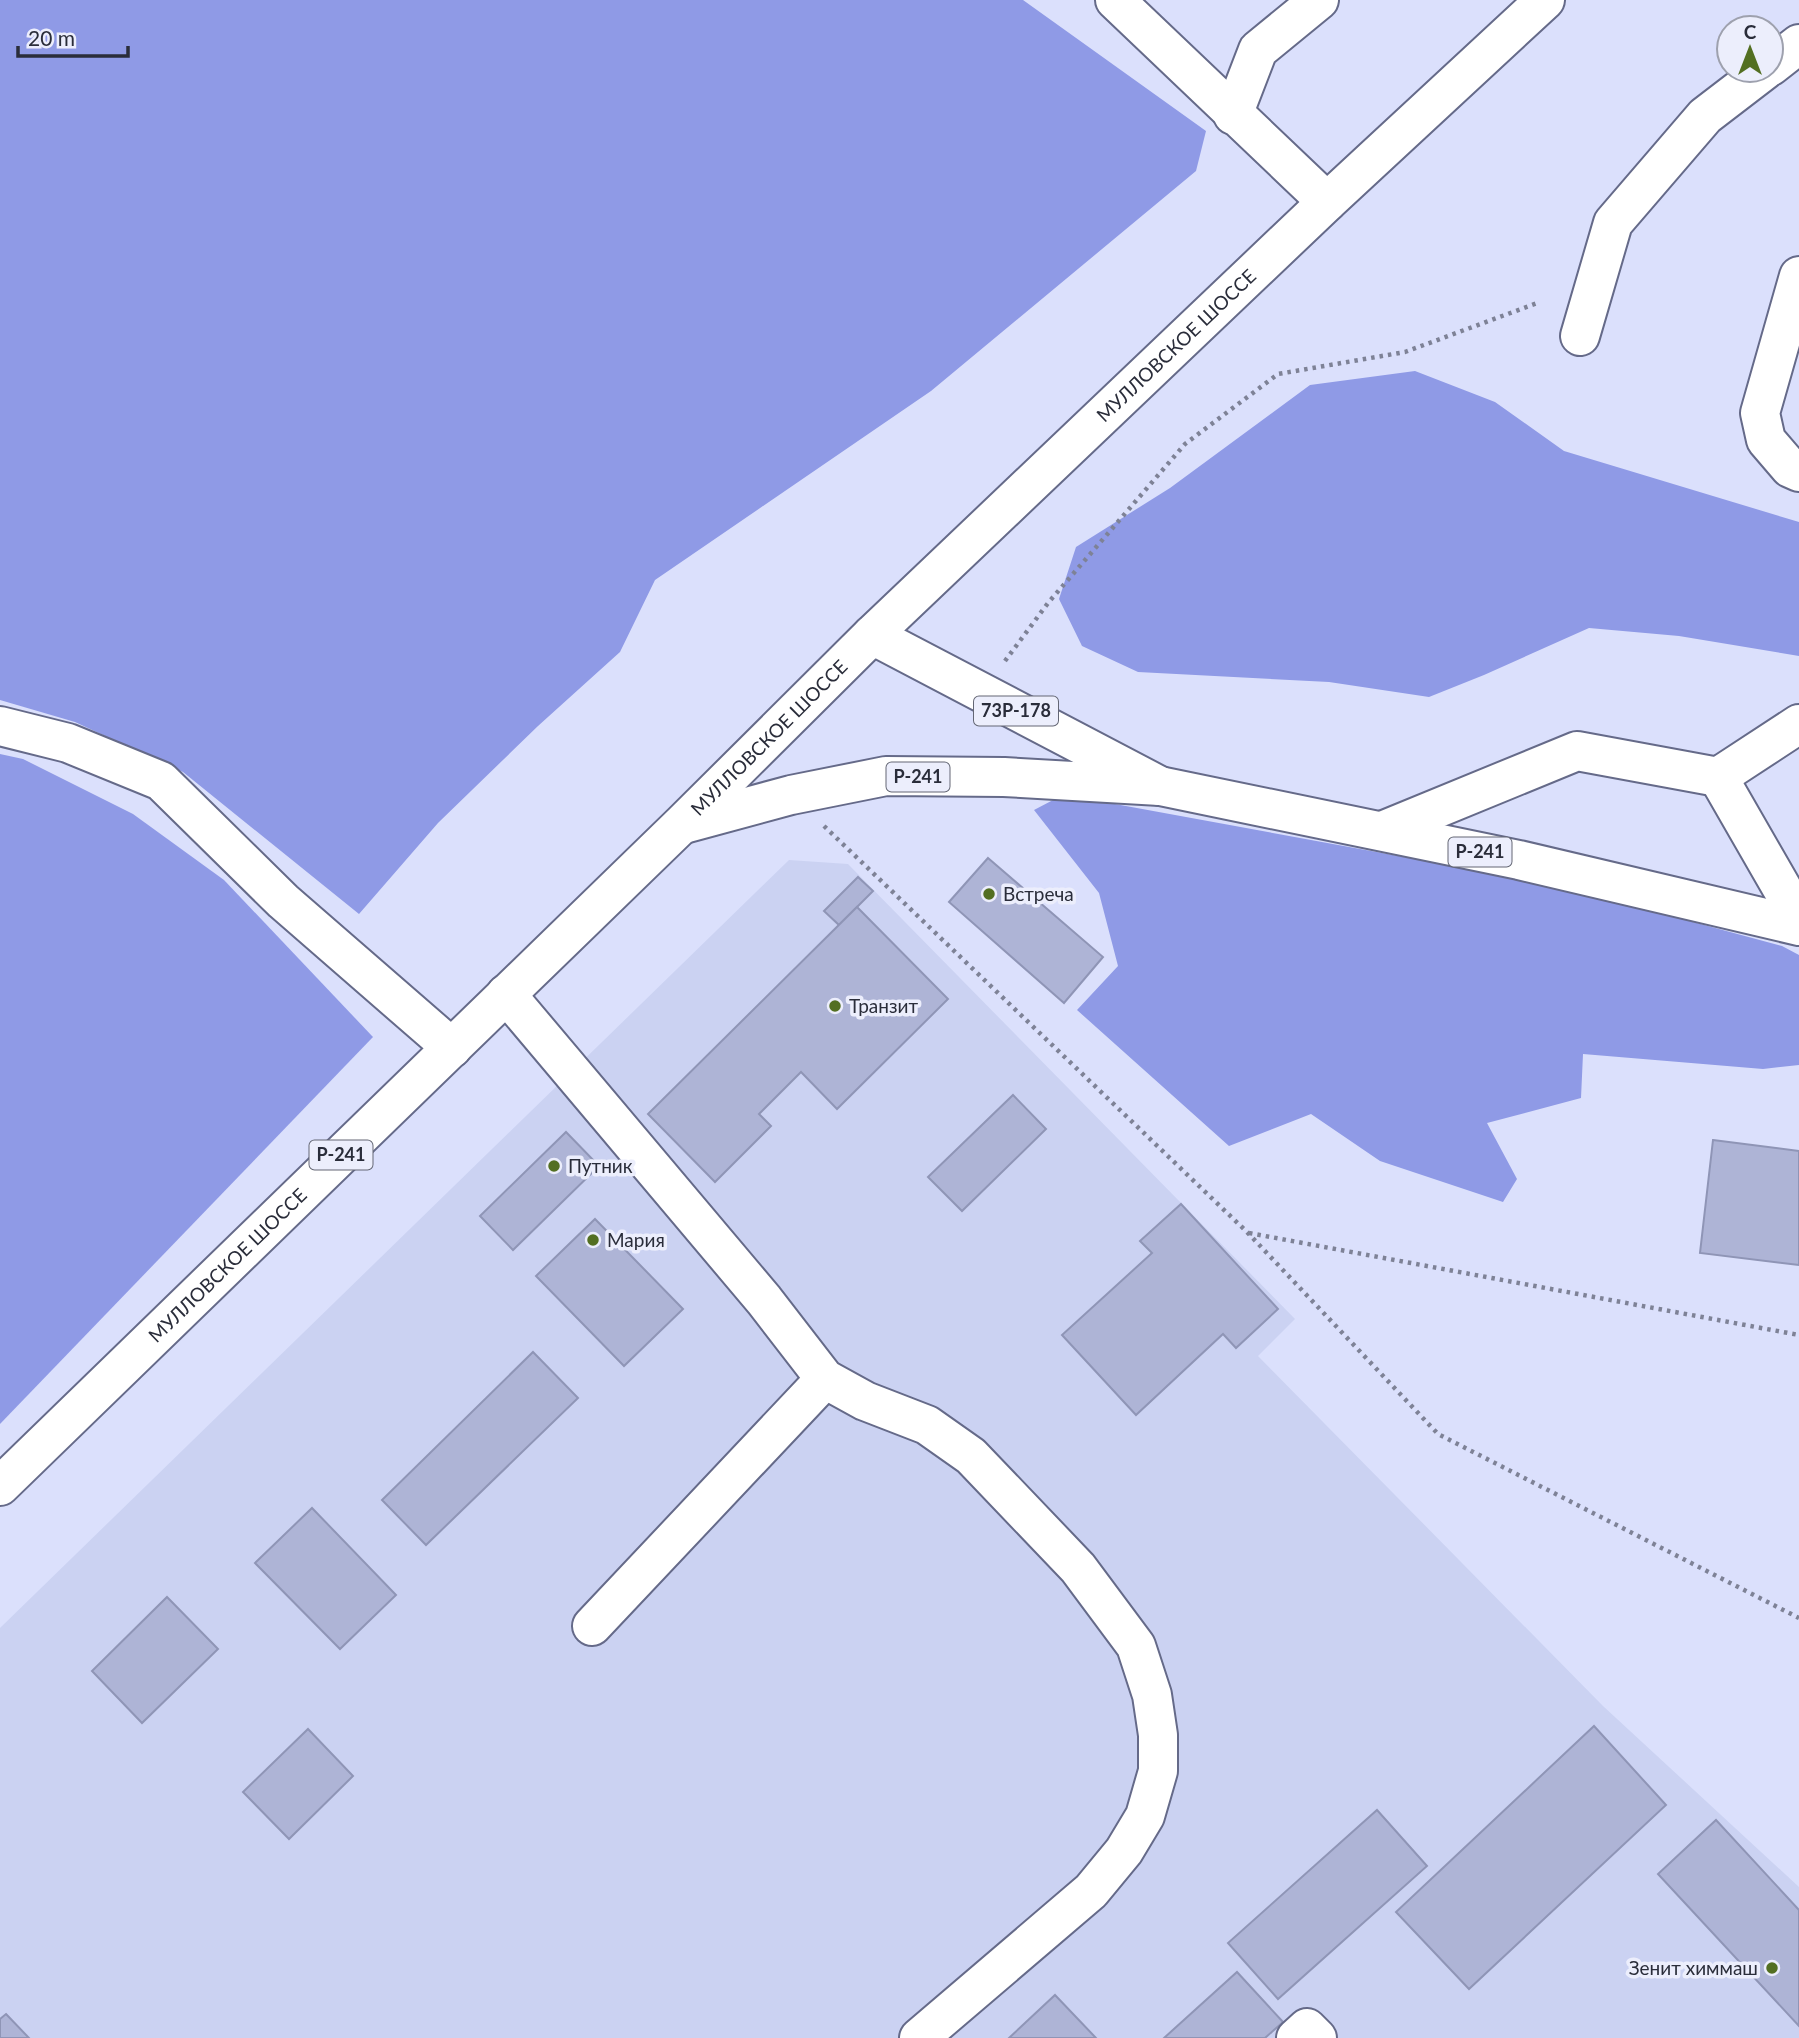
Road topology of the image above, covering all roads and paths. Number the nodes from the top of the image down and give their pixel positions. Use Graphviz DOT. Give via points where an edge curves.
graph roads {
  1 [pos="1115,0"];
  2 [pos="1319,0"];
  3 [pos="1545,0"];
  4 [pos="1747,84"];
  5 [pos="1233,114"];
  6 [pos="1327,202"];
  7 [pos="1799,276"];
  8 [pos="1540,302"];
  9 [pos="1580,336"];
  10 [pos="1799,472"];
  11 [pos="872,635"];
  12 [pos="981,693"];
  13 [pos="1799,724"];
  14 [pos="0,726"];
  15 [pos="1718,777"];
  16 [pos="1160,786"];
  17 [pos="792,795"];
  18 [pos="682,824"];
  19 [pos="1382,831"];
  20 [pos="1799,918"];
  21 [pos="1799,926"];
  22 [pos="506,995"];
  23 [pos="452,1048"];
  24 [pos="1247,1232"];
  25 [pos="1799,1335"];
  26 [pos="825,1379"];
  27 [pos="0,1486"];
  28 [pos="1799,1618"];
  29 [pos="592,1626"];
  30 [pos="919,2038"];
  31 [pos="1296,2038"];
  32 [pos="1317,2038"];
  1 -- 5 [label="main road"];
  2 -- 5 [label="main road" via="1258,50"];
  3 -- 6 [label="main road, МУЛЛОВСКОЕ ШОССЕ"];
  4 -- 9 [label="main road" via="1705,116 1613,223"];
  5 -- 6 [label="main road"];
  6 -- 11 [label="main road, МУЛЛОВСКОЕ ШОССЕ"];
  7 -- 10 [label="main road" via="1760,413 1766,440"];
  8 -- 12 [label="path" via="1405,352 1279,374 1185,444 1048,603"];
  11 -- 12 [label="main road, 73Р-178"];
  11 -- 18 [label="main road, МУЛЛОВСКОЕ ШОССЕ / Р-241"];
  12 -- 16 [label="main road, 73Р-178"];
  13 -- 15 [label="main road"];
  14 -- 23 [label="main road" via="68,743 161,781 283,901"];
  15 -- 19 [label="main road" via="1577,751"];
  15 -- 20 [label="main road"];
  16 -- 17 [label="main road, Р-241" via="886,776"];
  16 -- 19 [label="main road, Р-241"];
  17 -- 18 [label="main road, Р-241"];
  17 -- 24 [label="path"];
  18 -- 22 [label="main road, МУЛЛОВСКОЕ ШОССЕ / Р-241"];
  19 -- 21 [label="main road, Р-241"];
  22 -- 23 [label="main road, МУЛЛОВСКОЕ ШОССЕ / Р-241"];
  22 -- 26 [label="main road" via="764,1300"];
  23 -- 27 [label="main road, МУЛЛОВСКОЕ ШОССЕ / Р-241"];
  24 -- 25 [label="path"];
  24 -- 28 [label="path" via="1438,1434"];
  26 -- 29 [label="main road"];
  26 -- 30 [label="main road" via="864,1401 927,1425 971,1456 1078,1567 1136,1646 1152,1695 1158,1735 1158,1771 1145,1816 1124,1851 1091,1891"];
  31 -- 32 [label="main road" via="1307,2028"];
}
